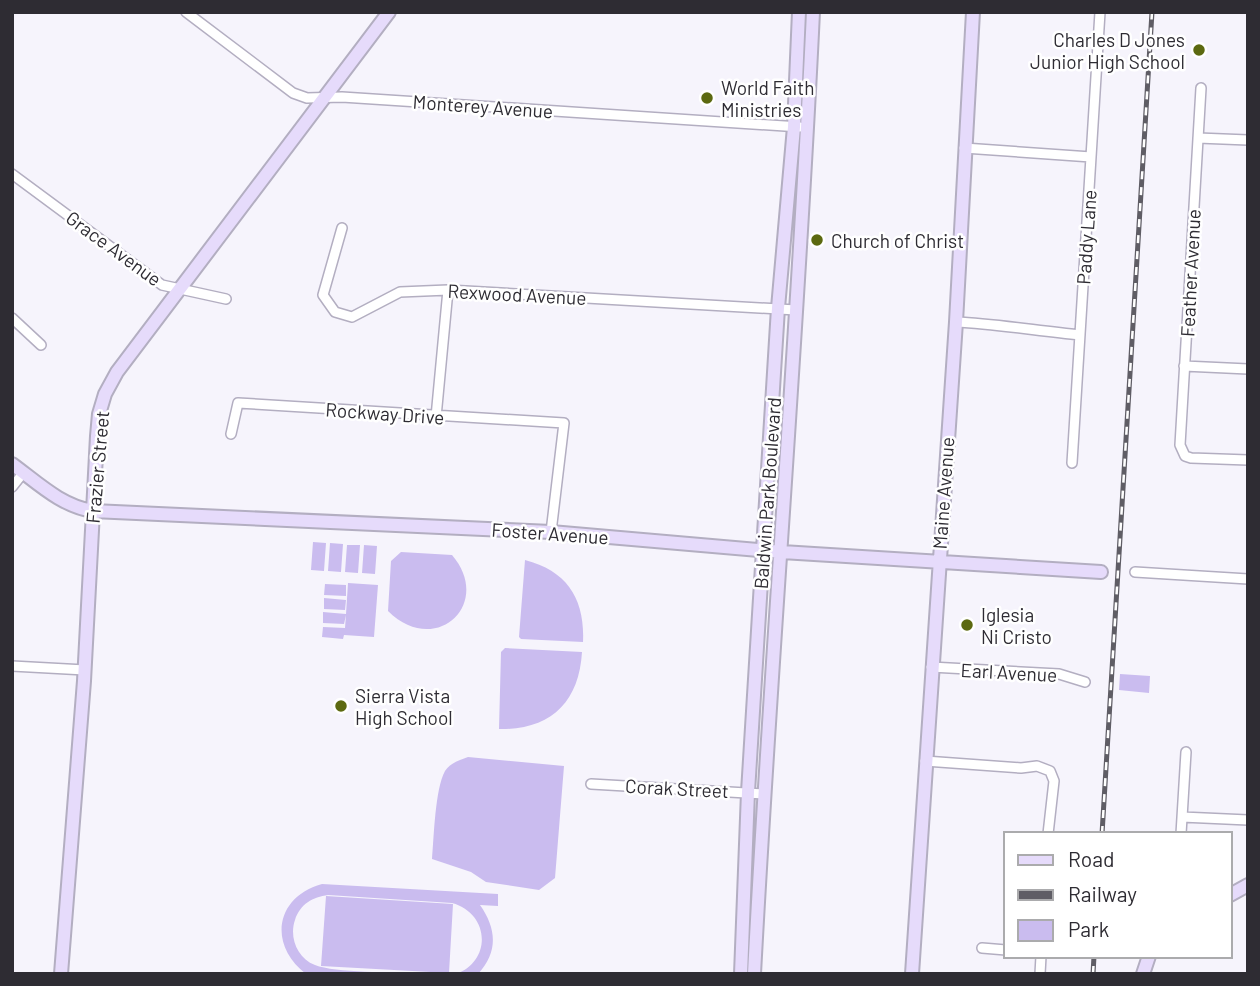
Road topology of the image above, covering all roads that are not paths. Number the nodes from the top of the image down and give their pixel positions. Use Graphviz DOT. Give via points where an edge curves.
graph roads {
  1 [pos="186,12"];
  2 [pos="389,12"];
  3 [pos="799,12"];
  4 [pos="813,12"];
  5 [pos="973,12"];
  6 [pos="1100,12"];
  7 [pos="1201,89"];
  8 [pos="324,98"];
  9 [pos="794,127"];
  10 [pos="807,128"];
  11 [pos="1198,138"];
  12 [pos="1248,140"];
  13 [pos="964,148"];
  14 [pos="1091,157"];
  15 [pos="12,174"];
  16 [pos="342,228"];
  17 [pos="177,289"];
  18 [pos="448,289"];
  19 [pos="226,299"];
  20 [pos="778,309"];
  21 [pos="796,310"];
  22 [pos="12,318"];
  23 [pos="956,322"];
  24 [pos="1080,335"];
  25 [pos="41,345"];
  26 [pos="1184,366"];
  27 [pos="1248,369"];
  28 [pos="436,417"];
  29 [pos="231,434"];
  30 [pos="1248,460"];
  31 [pos="1072,463"];
  32 [pos="12,464"];
  33 [pos="24,472"];
  34 [pos="12,487"];
  35 [pos="93,511"];
  36 [pos="551,532"];
  37 [pos="764,550"];
  38 [pos="782,552"];
  39 [pos="938,562"];
  40 [pos="1101,572"];
  41 [pos="1135,572"];
  42 [pos="1248,579"];
  43 [pos="12,666"];
  44 [pos="931,667"];
  45 [pos="85,670"];
  46 [pos="1085,682"];
  47 [pos="1186,752"];
  48 [pos="925,761"];
  49 [pos="591,784"];
  50 [pos="748,792"];
  51 [pos="764,794"];
  52 [pos="1182,817"];
  53 [pos="1248,820"];
  54 [pos="1048,832"];
  55 [pos="1181,832"];
  56 [pos="1248,885"];
  57 [pos="1232,894"];
  58 [pos="982,948"];
  59 [pos="1004,950"];
  60 [pos="61,974"];
  61 [pos="741,974"];
  62 [pos="754,974"];
  63 [pos="912,974"];
  1 -- 8 [label="street, Monterey Avenue" via="293,93"];
  2 -- 8 [label="street, Frazier Street"];
  3 -- 9 [label="street, Baldwin Park Boulevard"];
  4 -- 10 [label="street, Baldwin Park Boulevard"];
  5 -- 13 [label="street, Maine Avenue"];
  6 -- 14 [label="street, Paddy Lane"];
  7 -- 11 [label="street, Feather Avenue"];
  8 -- 9 [label="street, Monterey Avenue"];
  8 -- 17 [label="street, Frazier Street"];
  9 -- 10 [label="street, Monterey Avenue"];
  9 -- 20 [label="street, Baldwin Park Boulevard"];
  10 -- 21 [label="street, Baldwin Park Boulevard"];
  11 -- 12 [label="street"];
  11 -- 26 [label="street, Feather Avenue"];
  13 -- 14 [label="street"];
  13 -- 23 [label="street, Maine Avenue"];
  14 -- 24 [label="street, Paddy Lane"];
  15 -- 17 [label="street, Grace Avenue" via="162,285"];
  16 -- 18 [label="street, Rexwood Avenue" via="323,295 335,312 352,317 400,292"];
  17 -- 19 [label="street, Grace Avenue"];
  17 -- 35 [label="street, Frazier Street" via="105,394 98,425"];
  18 -- 20 [label="street, Rexwood Avenue"];
  18 -- 28 [label="street"];
  20 -- 21 [label="street, Rexwood Avenue"];
  20 -- 37 [label="street, Baldwin Park Boulevard"];
  21 -- 38 [label="street, Baldwin Park Boulevard"];
  22 -- 25 [label="street"];
  23 -- 24 [label="street"];
  23 -- 39 [label="street, Maine Avenue"];
  24 -- 31 [label="street, Paddy Lane"];
  26 -- 27 [label="street"];
  26 -- 30 [label="street, Feather Avenue" via="1181,451 1191,458"];
  28 -- 29 [label="street, Rockway Drive" via="238,403"];
  28 -- 36 [label="street, Rockway Drive" via="564,423"];
  32 -- 33 [label="street, Foster Avenue"];
  33 -- 34 [label="street"];
  33 -- 35 [label="street, Foster Avenue" via="57,498 77,509"];
  35 -- 36 [label="street, Foster Avenue"];
  35 -- 45 [label="street, Frazier Street"];
  36 -- 37 [label="street, Foster Avenue"];
  37 -- 38 [label="street, Foster Avenue"];
  37 -- 50 [label="street, Baldwin Park Boulevard"];
  38 -- 39 [label="street, Foster Avenue"];
  38 -- 51 [label="street, Baldwin Park Boulevard"];
  39 -- 40 [label="street, Foster Avenue"];
  39 -- 44 [label="street, Maine Avenue"];
  41 -- 42 [label="street"];
  43 -- 45 [label="street"];
  44 -- 46 [label="street, Earl Avenue" via="1059,674"];
  44 -- 48 [label="street, Maine Avenue"];
  45 -- 60 [label="street, Frazier Street"];
  47 -- 52 [label="street"];
  48 -- 54 [label="street" via="1037,766 1050,771 1054,781"];
  48 -- 63 [label="street, Maine Avenue"];
  49 -- 50 [label="street, Corak Street"];
  50 -- 51 [label="street, Corak Street"];
  50 -- 61 [label="street, Baldwin Park Boulevard"];
  51 -- 62 [label="street, Baldwin Park Boulevard"];
  52 -- 53 [label="street"];
  52 -- 55 [label="street"];
  56 -- 57 [label="street"];
  58 -- 59 [label="street"];
}
